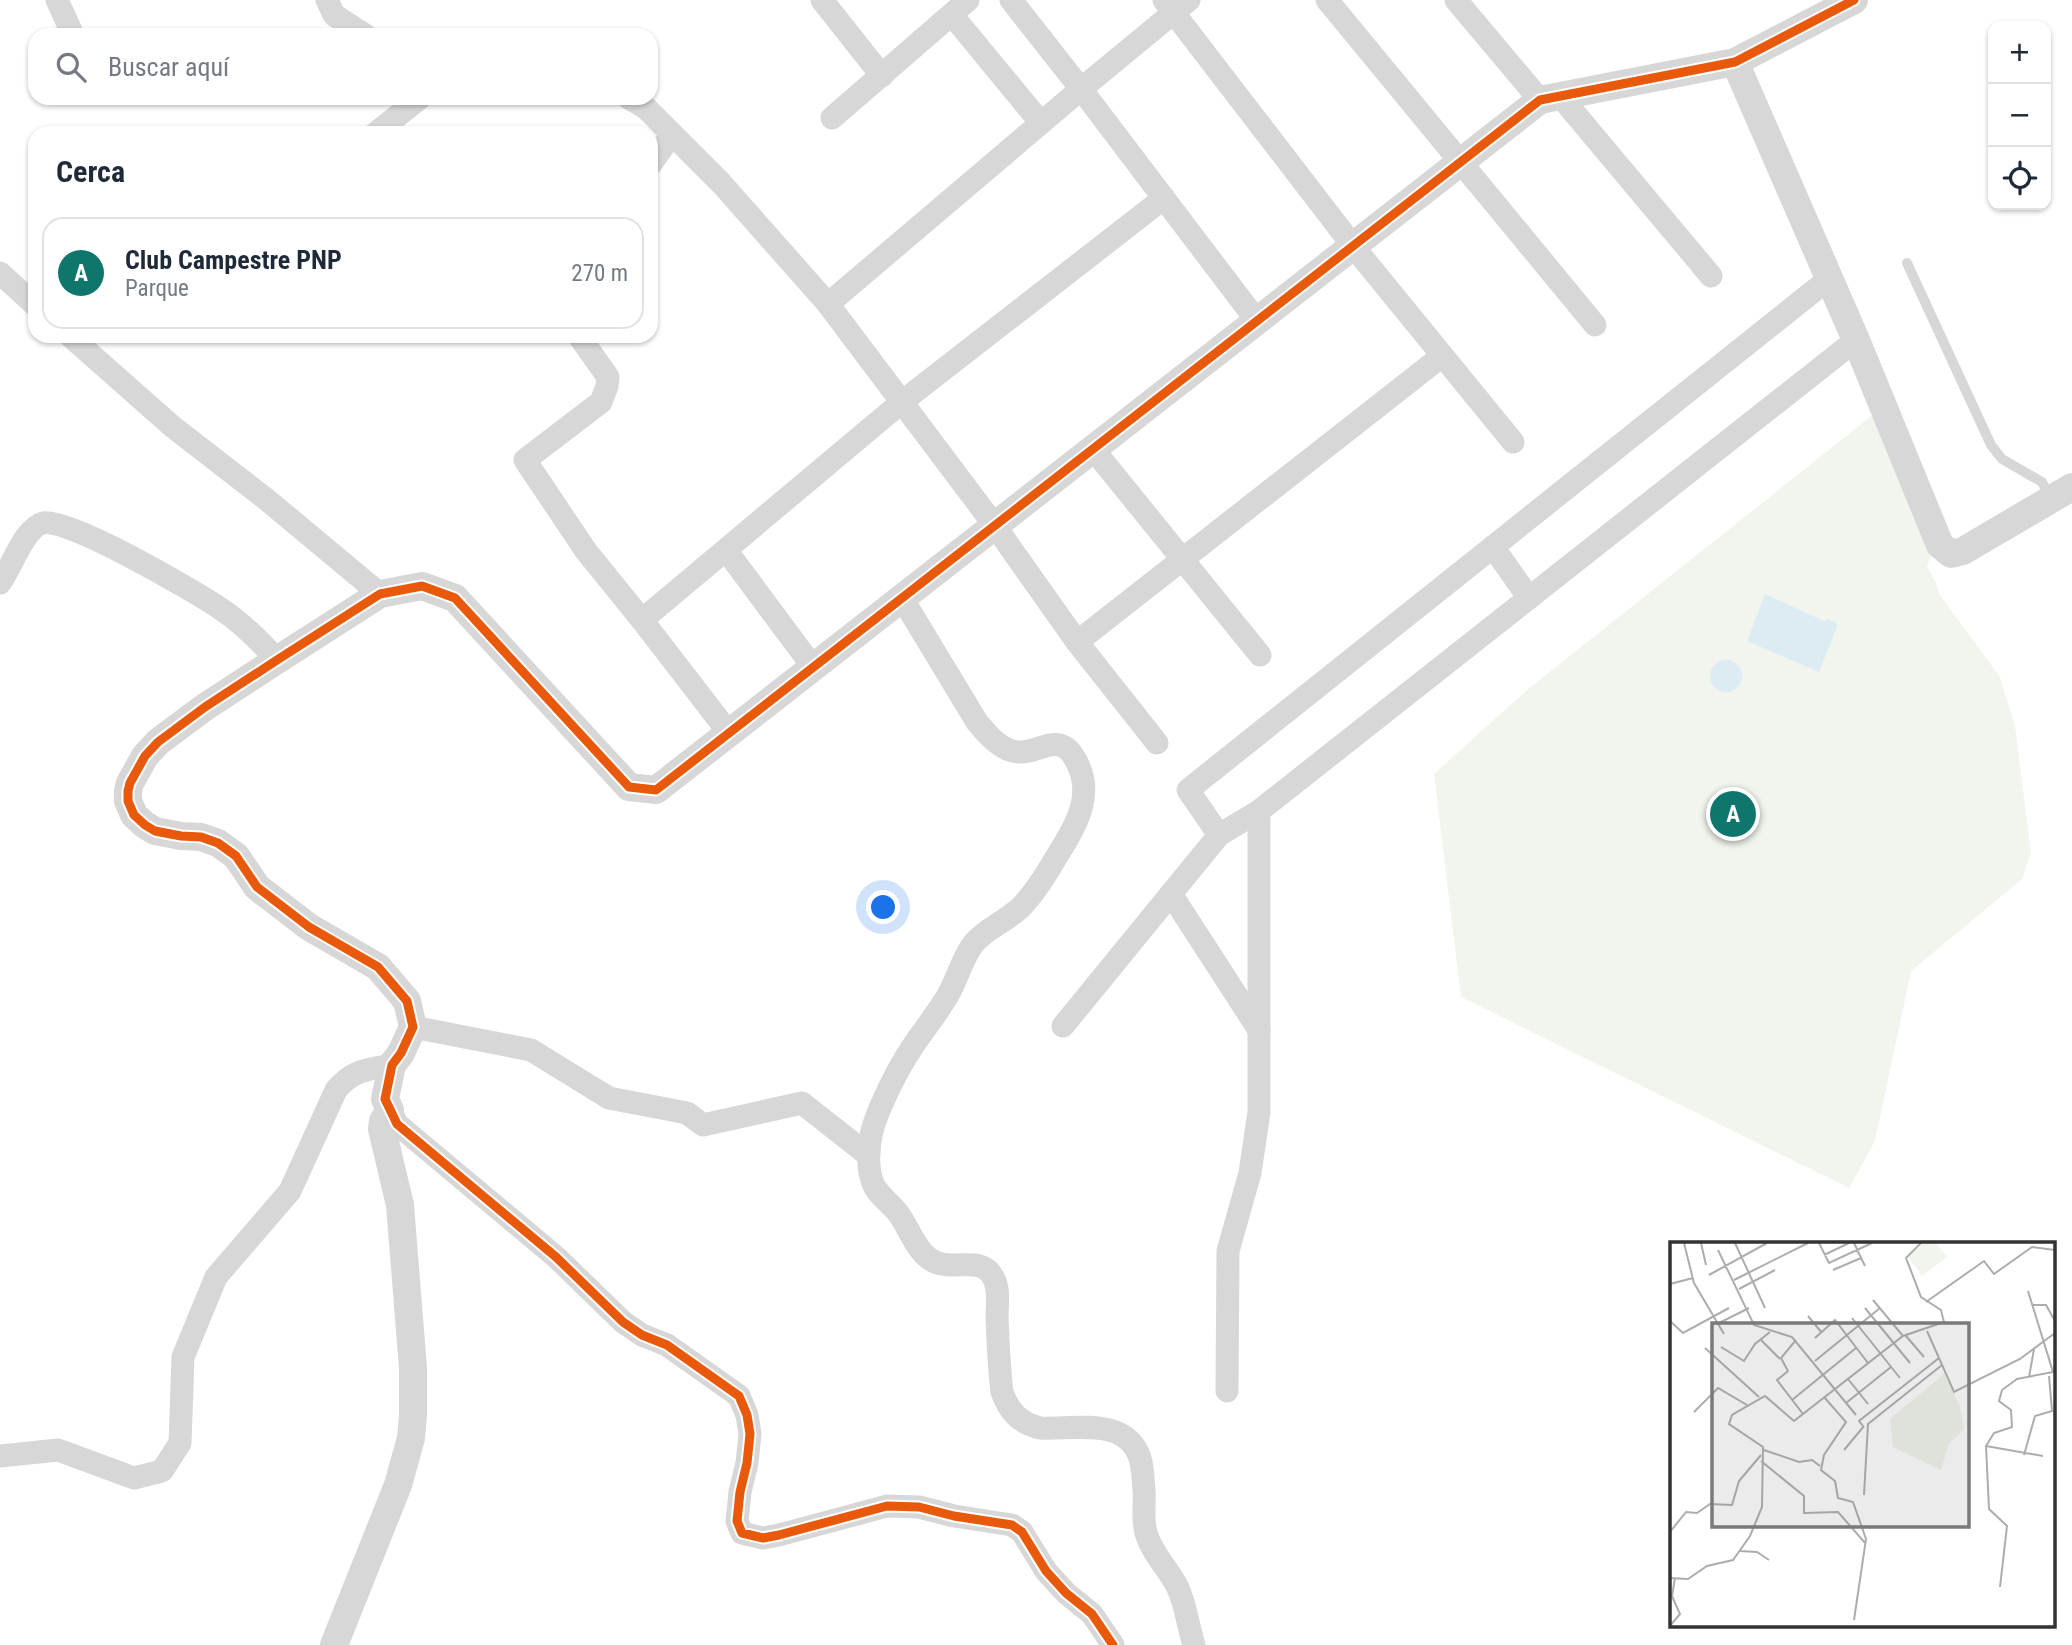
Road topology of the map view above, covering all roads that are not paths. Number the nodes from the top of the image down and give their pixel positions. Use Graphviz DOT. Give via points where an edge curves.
graph roads {
  1 [pos="57,0"];
  2 [pos="327,0"];
  3 [pos="822,0"];
  4 [pos="1010,0"];
  5 [pos="1327,0"];
  6 [pos="1457,0"];
  7 [pos="1854,0"];
  8 [pos="1176,4"];
  9 [pos="960,8"];
  10 [pos="70,28"];
  11 [pos="354,28"];
  12 [pos="1735,62"];
  13 [pos="882,76"];
  14 [pos="1081,89"];
  15 [pos="1550,98"];
  16 [pos="413,105"];
  17 [pos="641,105"];
  18 [pos="832,118"];
  19 [pos="1041,123"];
  20 [pos="390,126"];
  21 [pos="672,134"];
  22 [pos="658,154"];
  23 [pos="1460,163"];
  24 [pos="1164,198"];
  25 [pos="1353,246"];
  26 [pos="1906,263"];
  27 [pos="0,273"];
  28 [pos="1711,276"];
  29 [pos="1829,278"];
  30 [pos="28,298"];
  31 [pos="828,304"];
  32 [pos="1257,321"];
  33 [pos="1595,325"];
  34 [pos="1856,340"];
  35 [pos="78,343"];
  36 [pos="584,343"];
  37 [pos="1442,356"];
  38 [pos="903,401"];
  39 [pos="1513,442"];
  40 [pos="1093,449"];
  41 [pos="2061,493"];
  42 [pos="995,526"];
  43 [pos="1493,547"];
  44 [pos="726,550"];
  45 [pos="1183,559"];
  46 [pos="0,583"];
  47 [pos="380,594"];
  48 [pos="902,598"];
  49 [pos="1529,598"];
  50 [pos="642,620"];
  51 [pos="1077,642"];
  52 [pos="1261,655"];
  53 [pos="277,660"];
  54 [pos="814,667"];
  55 [pos="729,733"];
  56 [pos="1157,743"];
  57 [pos="1259,811"];
  58 [pos="1219,835"];
  59 [pos="1171,894"];
  60 [pos="1063,1026"];
  61 [pos="413,1027"];
  62 [pos="1259,1030"];
  63 [pos="392,1065"];
  64 [pos="390,1110"];
  65 [pos="868,1155"];
  66 [pos="1227,1391"];
  67 [pos="0,1456"];
  68 [pos="334,1645"];
  69 [pos="1113,1645"];
  70 [pos="1194,1645"];
  1 -- 10 [label="street"];
  2 -- 11 [label="street" via="334,15"];
  3 -- 13 [label="street"];
  4 -- 14 [label="street"];
  5 -- 23 [label="street"];
  6 -- 15 [label="street"];
  7 -- 12 [label="street"];
  8 -- 14 [label="street"];
  8 -- 25 [label="street"];
  9 -- 13 [label="street"];
  9 -- 19 [label="street"];
  12 -- 15 [label="street"];
  12 -- 29 [label="street"];
  13 -- 18 [label="street"];
  14 -- 19 [label="street"];
  14 -- 24 [label="street"];
  15 -- 23 [label="street"];
  15 -- 28 [label="street"];
  16 -- 20 [label="street"];
  17 -- 21 [label="street"];
  19 -- 31 [label="street"];
  21 -- 22 [label="street"];
  21 -- 31 [label="street"];
  23 -- 25 [label="street"];
  23 -- 33 [label="street"];
  24 -- 32 [label="street"];
  24 -- 38 [label="street"];
  25 -- 32 [label="street"];
  25 -- 37 [label="street"];
  26 -- 41 [label="lane" via="1991,445 2003,458"];
  27 -- 30 [label="street"];
  29 -- 34 [label="street"];
  29 -- 43 [label="street"];
  31 -- 38 [label="street"];
  32 -- 40 [label="street"];
  34 -- 41 [label="street" via="1940,545 1951,554 1964,551"];
  34 -- 49 [label="street"];
  35 -- 47 [label="street" via="173,427"];
  36 -- 50 [label="street" via="608,377 605,395 525,460 586,551"];
  37 -- 39 [label="street"];
  37 -- 45 [label="street"];
  38 -- 42 [label="street"];
  38 -- 44 [label="street"];
  40 -- 42 [label="street"];
  40 -- 45 [label="street"];
  42 -- 48 [label="street"];
  42 -- 51 [label="street"];
  43 -- 49 [label="street"];
  43 -- 58 [label="street" via="1188,790"];
  44 -- 50 [label="street"];
  44 -- 54 [label="street"];
  45 -- 51 [label="street"];
  45 -- 52 [label="street"];
  46 -- 53 [label="street" via="28,533 44,522 56,522 196,593 248,630"];
  47 -- 53 [label="street"];
  47 -- 55 [label="street" via="422,586 455,598 629,787 656,790"];
  48 -- 54 [label="street"];
  48 -- 65 [label="street" via="985,732 1019,752 1047,744 1068,750 1081,775 1083,800 1078,822 1031,895 972,946 950,993 888,1088 873,1125"];
  49 -- 57 [label="street"];
  50 -- 55 [label="street"];
  51 -- 56 [label="street"];
  53 -- 61 [label="street" via="158,742 130,783 128,801 134,815 155,831 201,836 218,844 236,856 257,887 277,903 378,967 407,1001"];
  54 -- 55 [label="street"];
  57 -- 58 [label="street"];
  57 -- 62 [label="street"];
  58 -- 59 [label="street"];
  59 -- 60 [label="street"];
  59 -- 62 [label="street"];
  61 -- 63 [label="street"];
  61 -- 65 [label="street" via="531,1050 609,1098 687,1113 703,1125 802,1103"];
  62 -- 66 [label="street" via="1259,1112 1250,1172 1228,1251"];
  63 -- 64 [label="street" via="385,1099"];
  63 -- 67 [label="street" via="347,1077 336,1090 290,1191 216,1277 183,1357 180,1443 162,1471 134,1478 58,1450"];
  64 -- 68 [label="street" via="382,1129 402,1216 413,1415 398,1485"];
  64 -- 69 [label="street" via="397,1124 556,1256 623,1322 667,1345 739,1396 750,1434 737,1521 742,1533 763,1538 887,1506 919,1507 1012,1525 1022,1532 1046,1571 1103,1627"];
  65 -- 70 [label="street" via="875,1188 926,1256 943,1265 977,1265 995,1279 1002,1392 1012,1413 1040,1428 1108,1429 1125,1436 1136,1449 1142,1465 1146,1532 1178,1588"];
}
